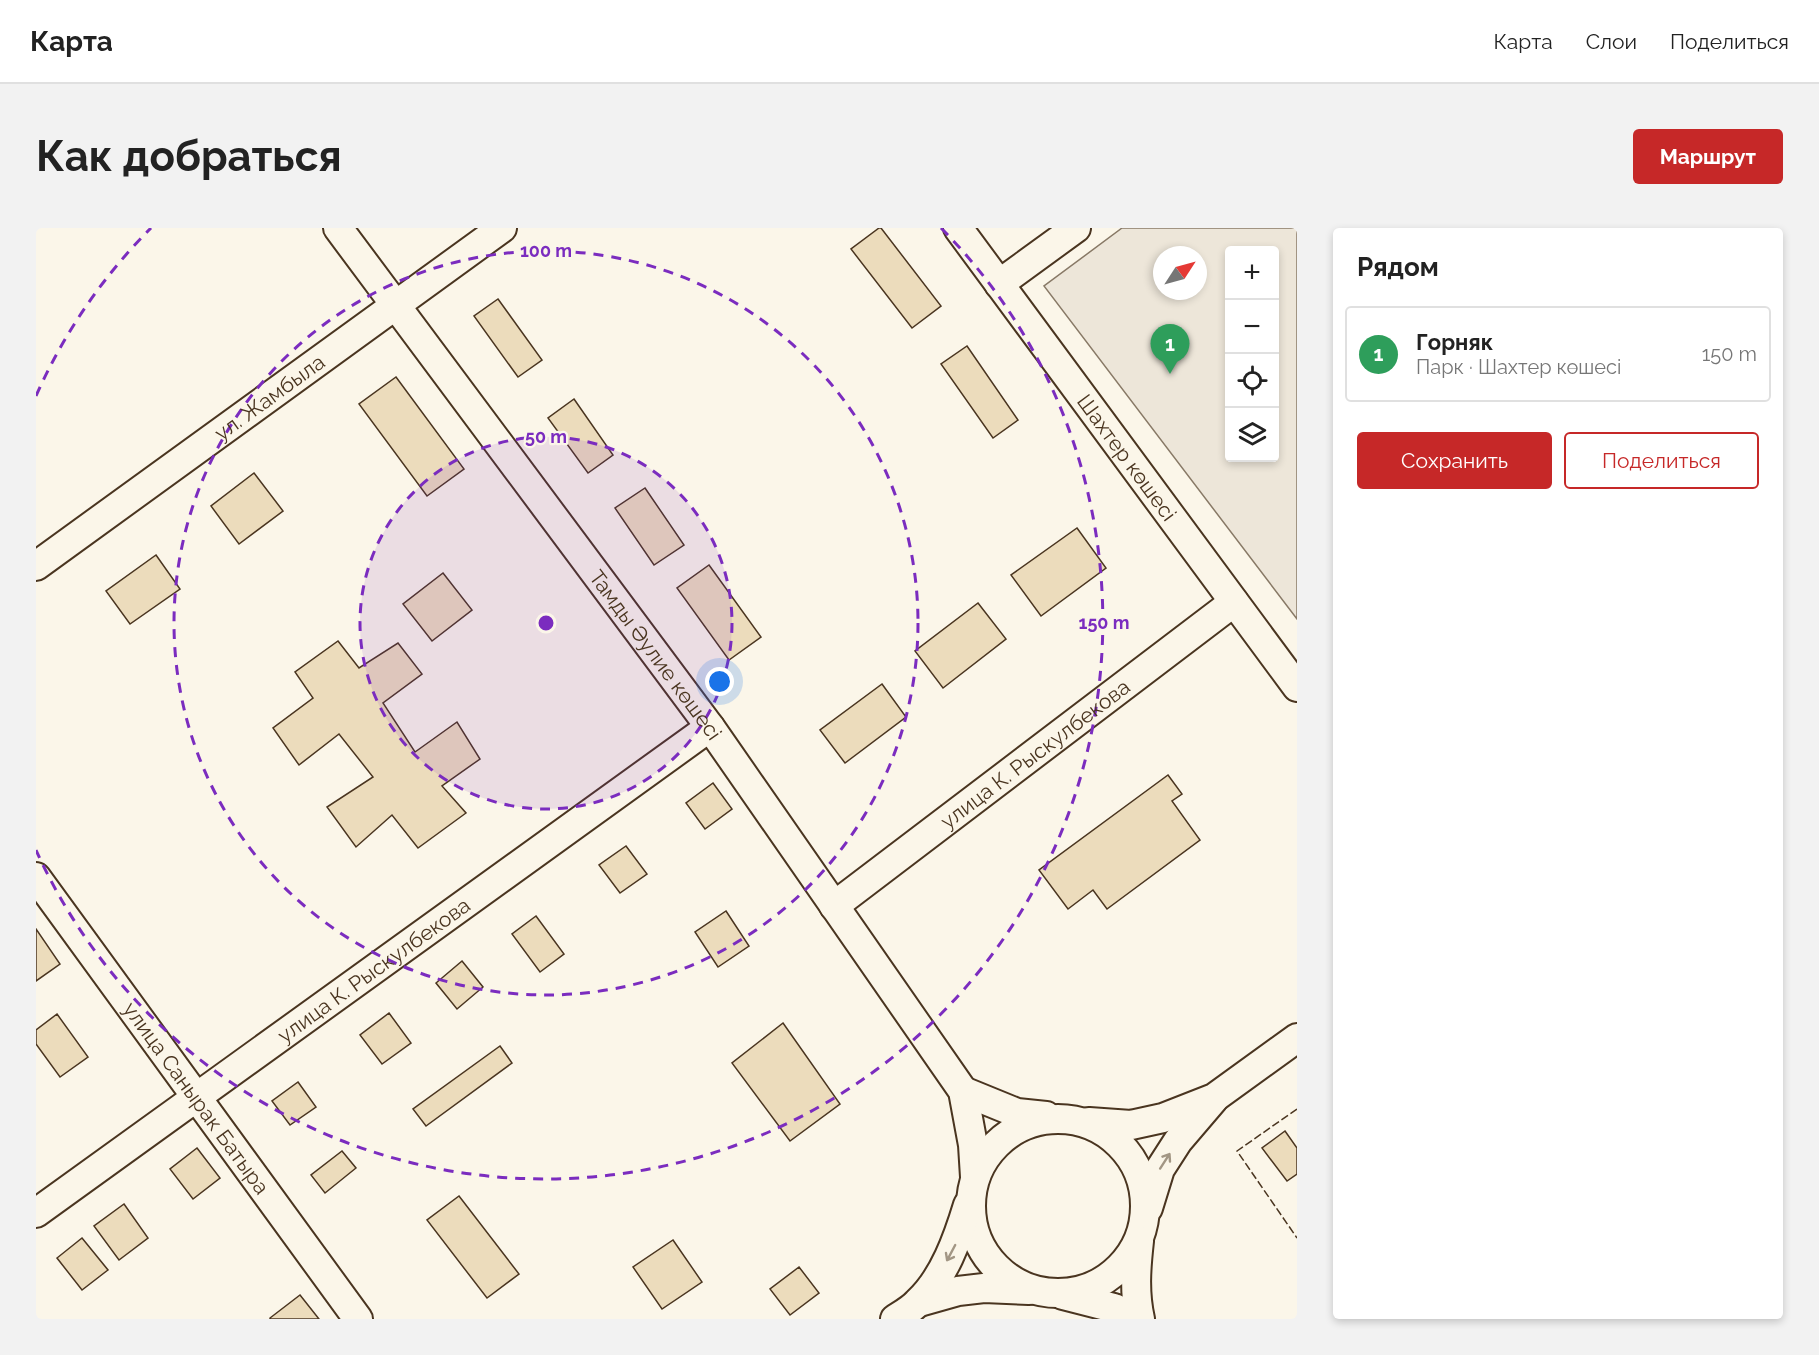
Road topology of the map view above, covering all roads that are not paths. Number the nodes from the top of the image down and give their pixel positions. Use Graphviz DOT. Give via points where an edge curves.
graph roads {
  1 [pos="338,228"];
  2 [pos="501,228"];
  3 [pos="958,228"];
  4 [pos="1076,228"];
  5 [pos="999,284"];
  6 [pos="396,306"];
  7 [pos="36,567"];
  8 [pos="1234,602"];
  9 [pos="1297,687"];
  10 [pos="710,727"];
  11 [pos="36,877"];
  12 [pos="834,906"];
  13 [pos="1297,1038"];
  14 [pos="963,1091"];
  15 [pos="195,1098"];
  16 [pos="1214,1098"];
  17 [pos="1073,1120"];
  18 [pos="973,1188"];
  19 [pos="36,1213"];
  20 [pos="1142,1227"];
  21 [pos="1045,1292"];
  22 [pos="919,1302"];
  23 [pos="358,1319"];
  24 [pos="895,1319"];
  25 [pos="1138,1319"];
  1 -- 6 [label="street, Тамды Әулие көшесі"];
  2 -- 6 [label="street, ул. Жамбыла"];
  3 -- 5 [label="street, Шахтер көшесі"];
  4 -- 5 [label="street"];
  5 -- 8 [label="street, Шахтер көшесі"];
  6 -- 7 [label="street, ул. Жамбыла"];
  6 -- 10 [label="street, Тамды Әулие көшесі"];
  8 -- 9 [label="street, Шахтер көшесі"];
  8 -- 12 [label="street, улица К. Рыскулбекова"];
  10 -- 12 [label="street, Тамды Әулие көшесі"];
  10 -- 15 [label="street, улица К. Рыскулбекова"];
  11 -- 15 [label="street, улица Санырак Батыра"];
  12 -- 14 [label="street, Тамды Әулие көшесі"];
  13 -- 16 [label="street"];
  14 -- 17 [label="street" via="1017,1113"];
  14 -- 18 [label="street" via="973,1145"];
  15 -- 19 [label="street, улица К. Рыскулбекова"];
  15 -- 23 [label="street, улица Санырак Батыра"];
  16 -- 17 [label="street" via="1163,1118 1131,1125"];
  20 -- 16 [label="street, one-way" via="1160,1169"];
  17 -- 18 [label="street" via="1034,1121 1008,1133 988,1153"];
  17 -- 20 [label="street" via="1111,1136 1131,1158 1143,1186"];
  18 -- 21 [label="street" via="973,1229 986,1256 1006,1277"];
  18 -- 22 [label="street, one-way" via="957,1242"];
  20 -- 21 [label="street" via="1126,1262 1107,1279 1083,1290"];
  20 -- 25 [label="street" via="1135,1275"];
  21 -- 22 [label="street" via="975,1289"];
  21 -- 25 [label="street" via="1114,1308"];
  22 -- 24 [label="street"];
}
